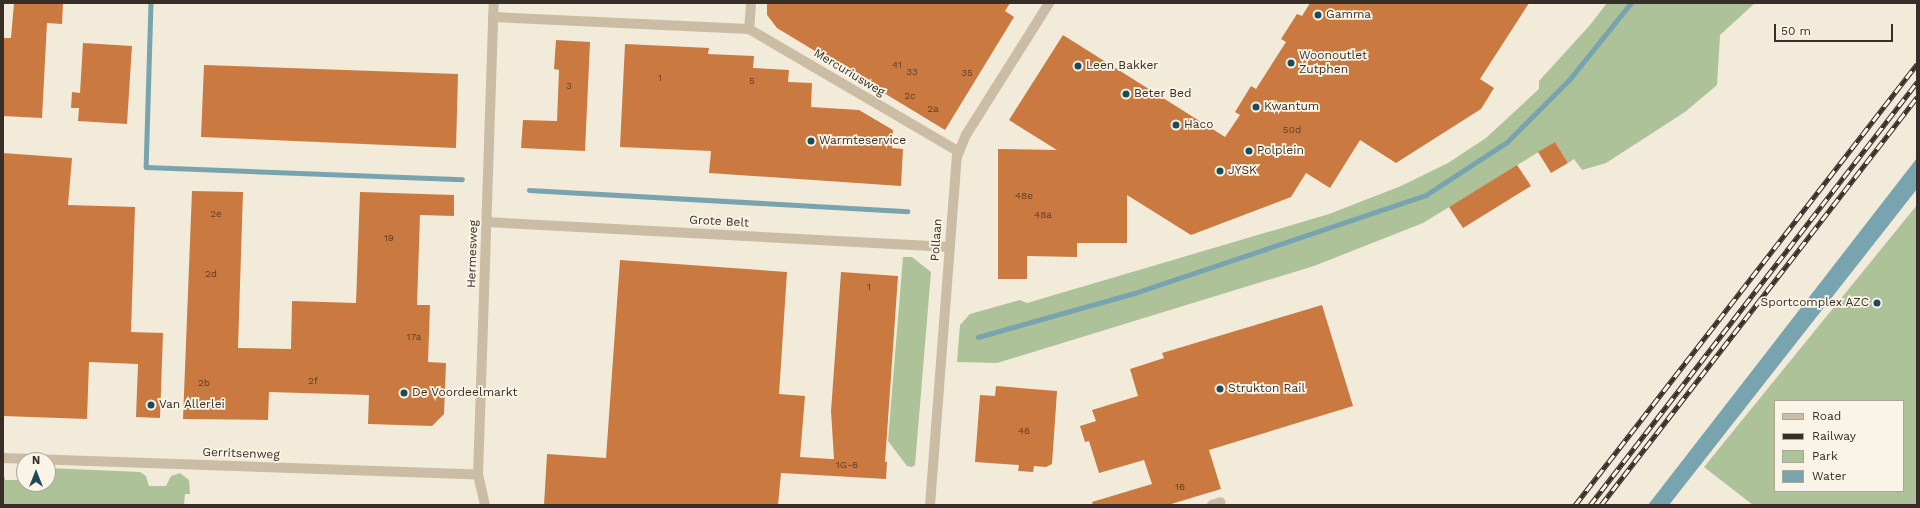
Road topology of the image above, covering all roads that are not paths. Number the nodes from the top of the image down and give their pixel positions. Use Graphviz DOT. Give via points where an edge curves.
graph roads {
  1 [pos="494,3"];
  2 [pos="750,3"];
  3 [pos="1050,3"];
  4 [pos="493,17"];
  5 [pos="749,29"];
  6 [pos="958,151"];
  7 [pos="487,222"];
  8 [pos="949,247"];
  9 [pos="3,458"];
  10 [pos="478,475"];
  11 [pos="485,505"];
  12 [pos="930,505"];
  1 -- 4 [label="street, Hermesweg"];
  2 -- 5 [label="street"];
  3 -- 6 [label="street, Pollaan"];
  4 -- 5 [label="street"];
  4 -- 7 [label="street, Hermesweg"];
  5 -- 6 [label="street, Mercuriusweg"];
  6 -- 8 [label="street, Pollaan"];
  7 -- 8 [label="street, Grote Belt"];
  7 -- 10 [label="street, Hermesweg"];
  8 -- 12 [label="street, Pollaan"];
  9 -- 10 [label="street, Gerritsenweg"];
  10 -- 11 [label="street, Hermesweg"];
}
